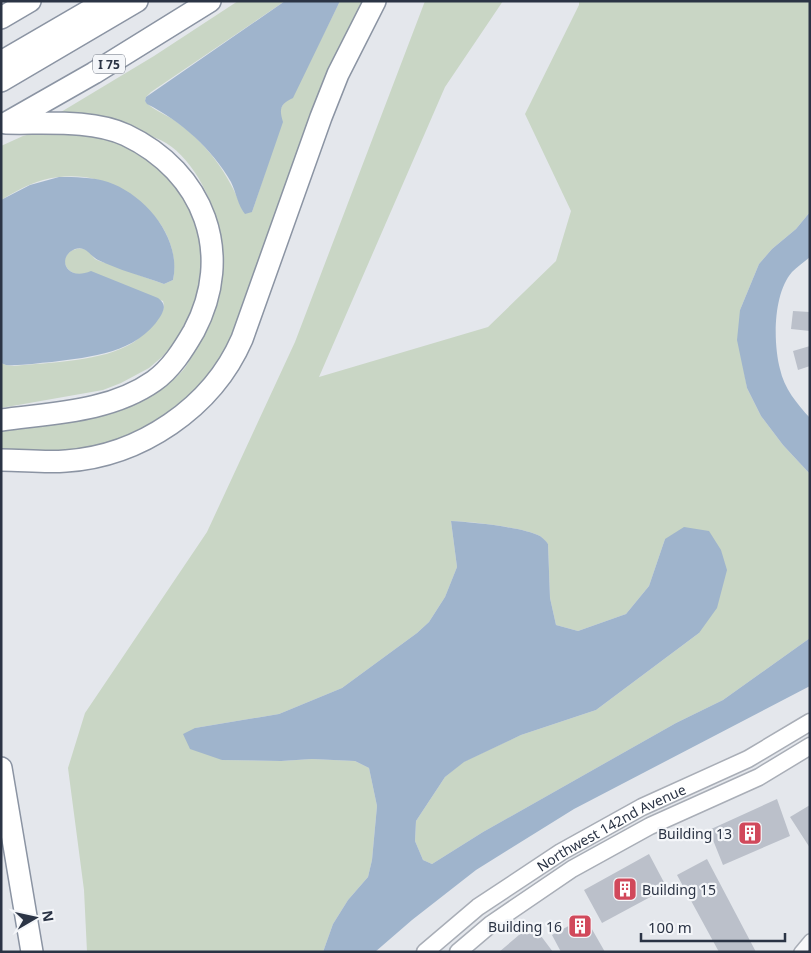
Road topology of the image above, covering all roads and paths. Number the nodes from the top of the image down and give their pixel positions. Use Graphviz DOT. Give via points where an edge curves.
graph roads {
  1 [pos="30,1"];
  2 [pos="106,1"];
  3 [pos="137,1"];
  4 [pos="210,1"];
  5 [pos="375,1"];
  6 [pos="1,18"];
  7 [pos="1,62"];
  8 [pos="1,81"];
  9 [pos="4,124"];
  10 [pos="1,420"];
  11 [pos="1,460"];
  12 [pos="810,722"];
  13 [pos="810,746"];
  14 [pos="1,768"];
  15 [pos="810,940"];
  16 [pos="32,952"];
  17 [pos="425,952"];
  18 [pos="458,952"];
  19 [pos="800,952"];
  1 -- 6 [label="highway"];
  2 -- 7 [label="highway"];
  3 -- 8 [label="highway"];
  4 -- 9 [label="highway, I 75"];
  5 -- 11 [label="highway" via="321,116 239,346 216,382 178,419 148,438 118,451 66,461"];
  9 -- 10 [label="highway" via="90,125 125,135 144,145 170,164 199,202 209,232 212,263 207,298 196,326 179,355 154,381 127,396 99,405"];
  12 -- 17 [label="street, Northwest 142nd Avenue" via="748,759 642,807 561,852 478,907"];
  13 -- 18 [label="street, Northwest 142nd Avenue" via="759,777 650,826 572,869 491,924"];
  14 -- 16 [label="highway"];
  15 -- 19 [label="street"];
}
